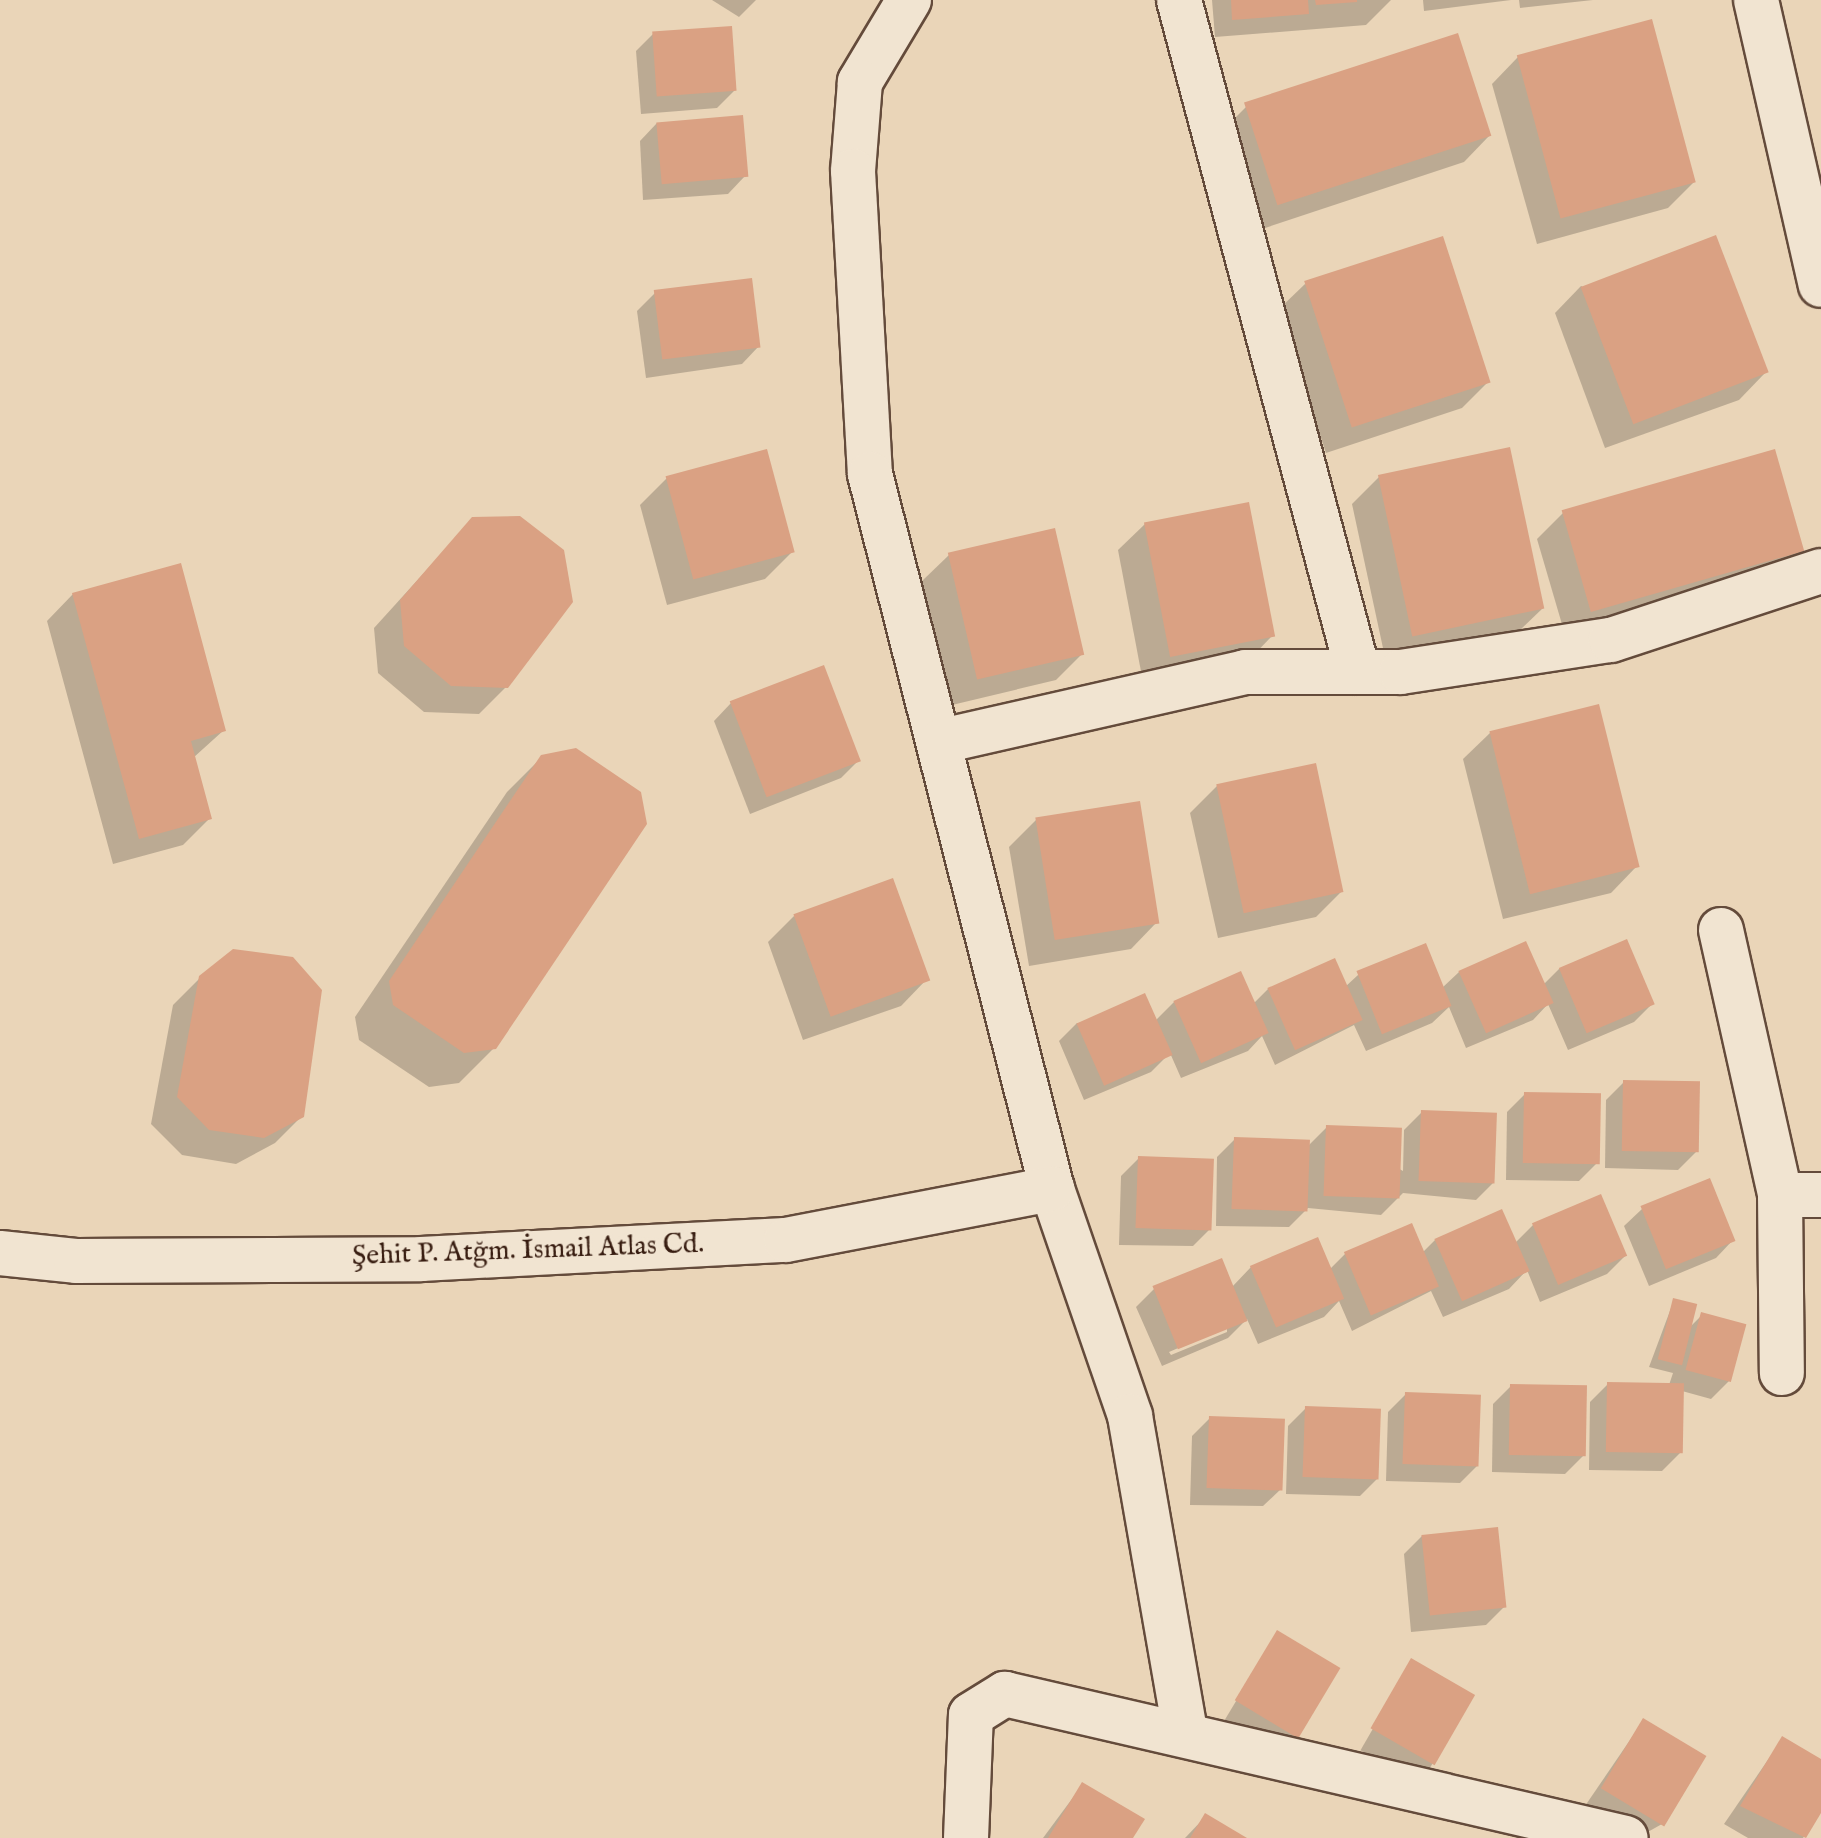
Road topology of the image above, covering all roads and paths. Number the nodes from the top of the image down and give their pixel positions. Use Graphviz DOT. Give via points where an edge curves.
graph roads {
  1 [pos="909,0"];
  2 [pos="1179,0"];
  3 [pos="1756,0"];
  4 [pos="1821,285"];
  5 [pos="1821,571"];
  6 [pos="1358,672"];
  7 [pos="942,741"];
  8 [pos="1721,930"];
  9 [pos="1052,1189"];
  10 [pos="1800,1195"];
  11 [pos="0,1253"];
  12 [pos="1782,1373"];
  13 [pos="1185,1730"];
  14 [pos="966,1838"];
  15 [pos="1626,1838"];
  1 -- 7 [label="street" via="860,82 853,171 870,474"];
  2 -- 6 [label="street"];
  3 -- 4 [label="street"];
  5 -- 6 [label="street" via="1611,640"];
  6 -- 7 [label="street" via="1245,672"];
  7 -- 9 [label="street"];
  8 -- 10 [label="street"];
  9 -- 11 [label="street, Şehit P. Atğm. İsmail Atlas Cd." via="786,1240 421,1259 76,1261"];
  9 -- 13 [label="street" via="1130,1416"];
  10 -- 12 [label="street"];
  13 -- 14 [label="street" via="1005,1694 971,1715"];
  13 -- 15 [label="street"];
}
